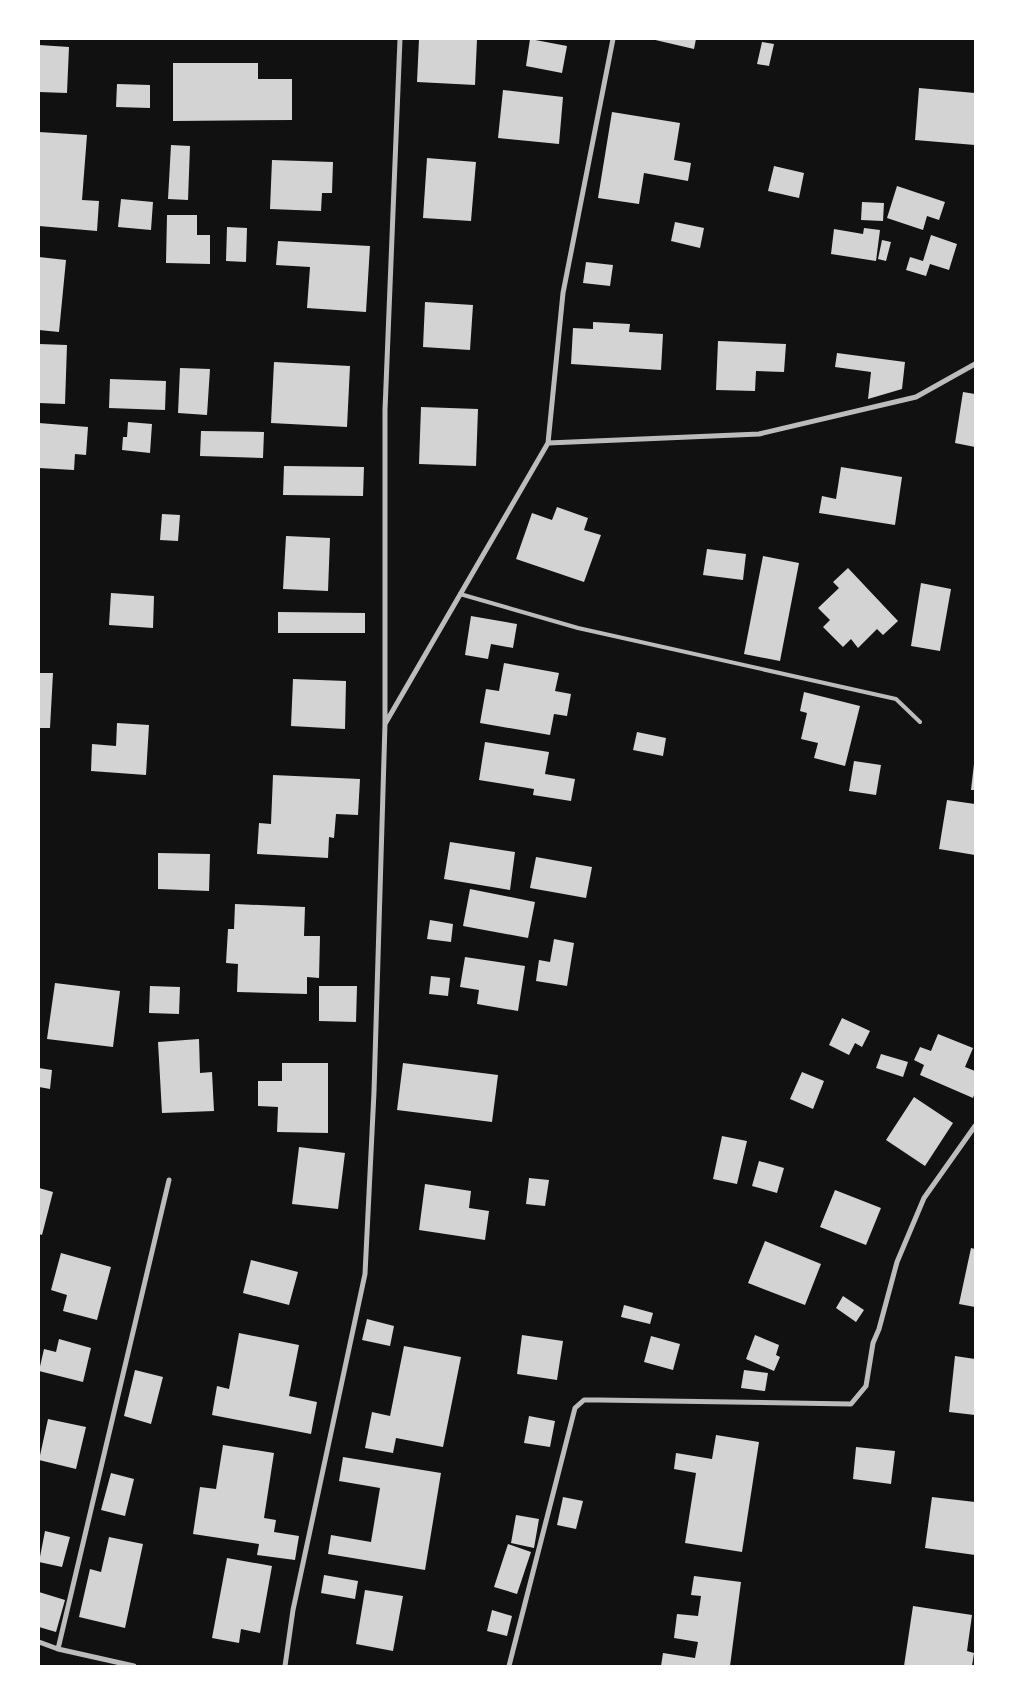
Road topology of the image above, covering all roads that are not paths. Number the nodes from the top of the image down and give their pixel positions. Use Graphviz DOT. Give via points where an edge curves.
graph roads {
  1 [pos="400,39"];
  2 [pos="613,39"];
  3 [pos="975,364"];
  4 [pos="548,443"];
  5 [pos="460,594"];
  6 [pos="920,722"];
  7 [pos="385,724"];
  8 [pos="975,1126"];
  9 [pos="169,1180"];
  10 [pos="39,1642"];
  11 [pos="58,1648"];
  12 [pos="134,1666"];
  13 [pos="285,1666"];
  14 [pos="509,1666"];
  1 -- 7 [label="street" via="385,410"];
  2 -- 4 [label="street" via="564,293"];
  3 -- 4 [label="street" via="916,397 759,434"];
  4 -- 5 [label="street"];
  5 -- 6 [label="lane" via="578,628 896,699"];
  5 -- 7 [label="street"];
  7 -- 13 [label="street" via="365,1274"];
  8 -- 14 [label="street" via="924,1198 897,1262 873,1344 866,1386 851,1404 584,1400 575,1408"];
  9 -- 11 [label="street"];
  10 -- 11 [label="street"];
  11 -- 12 [label="street"];
}
